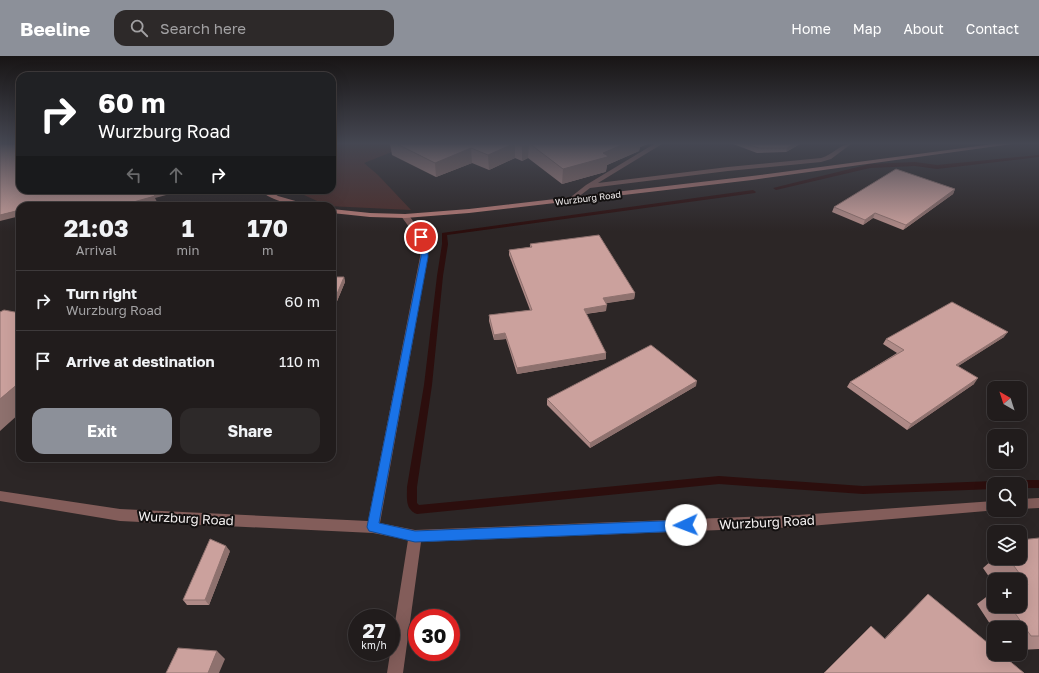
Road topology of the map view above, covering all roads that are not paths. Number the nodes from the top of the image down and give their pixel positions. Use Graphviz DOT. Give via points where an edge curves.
graph roads {
  1 [pos="610,173"];
  2 [pos="697,173"];
  3 [pos="784,173"];
  4 [pos="588,186"];
  5 [pos="270,194"];
  6 [pos="571,200"];
  7 [pos="294,202"];
  8 [pos="336,211"];
  9 [pos="405,216"];
  10 [pos="0,496"];
  11 [pos="1039,503"];
  12 [pos="1027,504"];
  13 [pos="987,507"];
  14 [pos="373,527"];
  15 [pos="415,536"];
  16 [pos="395,673"];
  1 -- 4 [label="street"];
  2 -- 4 [label="street"];
  3 -- 6 [label="main road, Wurzburg Road"];
  4 -- 6 [label="street"];
  5 -- 7 [label="main road"];
  6 -- 9 [label="main road, Wurzburg Road"];
  8 -- 9 [label="main road, Wurzburg Road"];
  9 -- 14 [label="street" via="424,242 424,257"];
  10 -- 14 [label="street, Wurzburg Road" via="120,515"];
  11 -- 12 [label="street"];
  13 -- 15 [label="street, Wurzburg Road" via="798,521"];
  14 -- 15 [label="street, Wurzburg Road"];
  15 -- 16 [label="street"];
}
